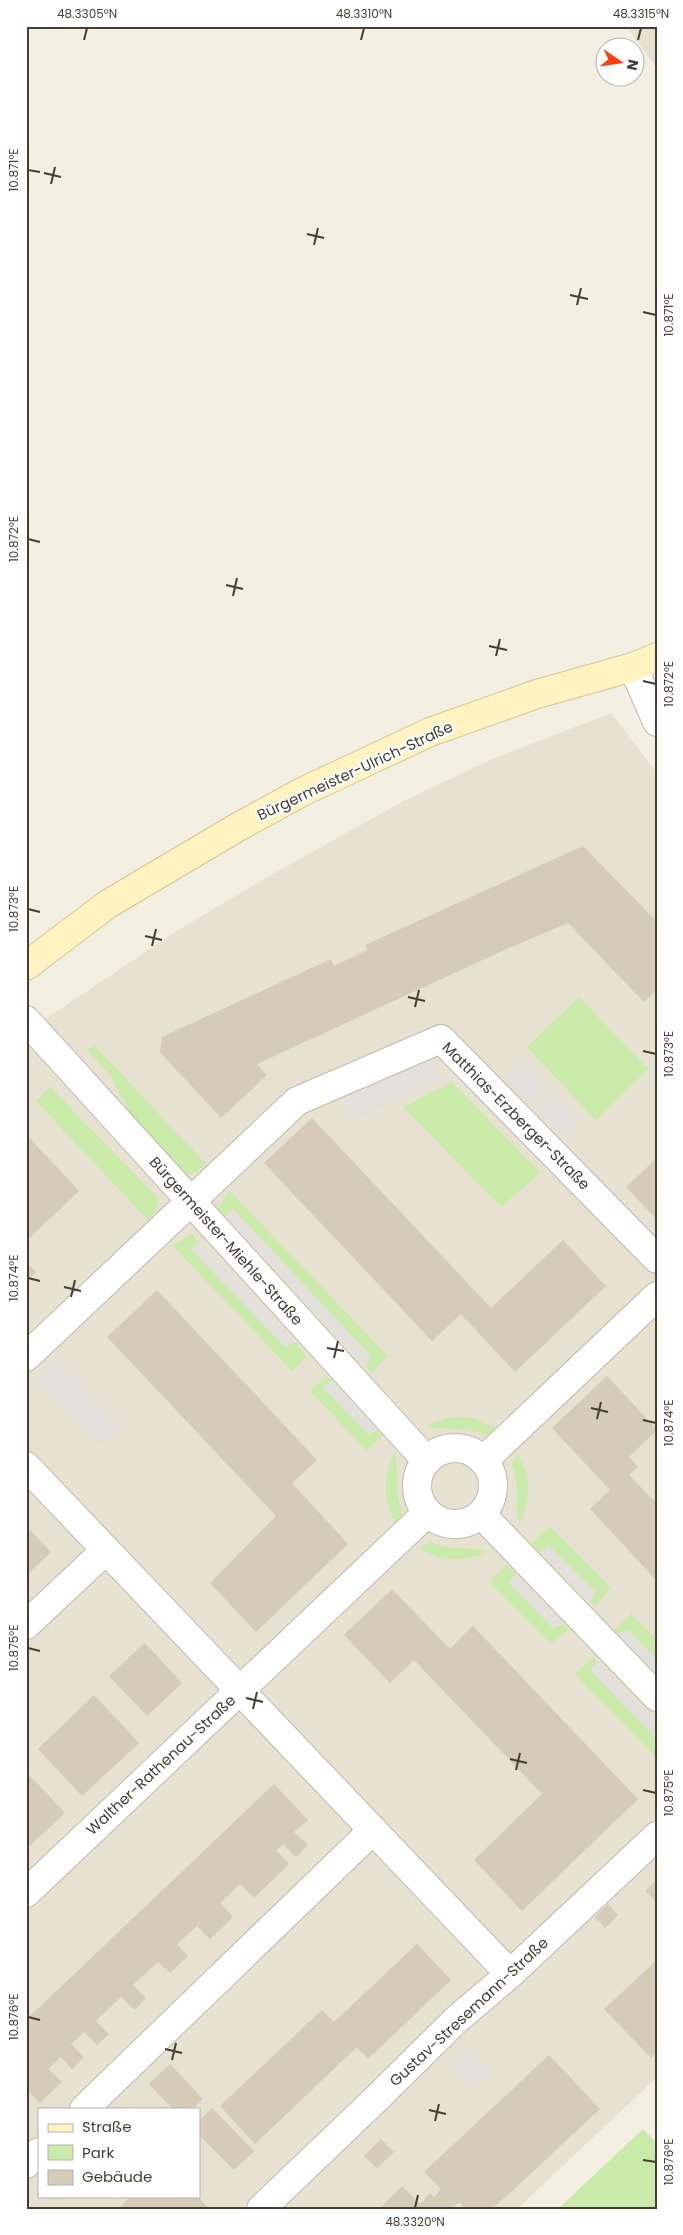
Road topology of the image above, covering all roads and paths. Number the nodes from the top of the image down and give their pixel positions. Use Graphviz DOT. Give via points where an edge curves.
graph roads {
  1 [pos="645,662"];
  2 [pos="657,722"];
  3 [pos="26,966"];
  4 [pos="26,1020"];
  5 [pos="190,1203"];
  6 [pos="657,1259"];
  7 [pos="657,1296"];
  8 [pos="26,1357"];
  9 [pos="427,1461"];
  10 [pos="483,1461"];
  11 [pos="26,1466"];
  12 [pos="427,1513"];
  13 [pos="481,1514"];
  14 [pos="106,1550"];
  15 [pos="26,1625"];
  16 [pos="240,1690"];
  17 [pos="657,1697"];
  18 [pos="373,1830"];
  19 [pos="657,1836"];
  20 [pos="26,1893"];
  21 [pos="510,1974"];
  22 [pos="85,2108"];
  23 [pos="38,2153"];
  24 [pos="26,2164"];
  25 [pos="260,2209"];
  1 -- 2 [label="street"];
  1 -- 3 [label="main road, Bürgermeister-Ulrich-Straße" via="537,694 430,732 302,792 108,904"];
  4 -- 5 [label="street, Bürgermeister-Miehle-Straße"];
  5 -- 6 [label="street, Matthias-Erzberger-Straße" via="297,1101 441,1039"];
  5 -- 8 [label="street"];
  5 -- 9 [label="street, Bürgermeister-Miehle-Straße"];
  7 -- 10 [label="street"];
  9 -- 10 [label="street" via="441,1451 459,1448 468,1450"];
  9 -- 12 [label="street" via="421,1469 417,1487 418,1497"];
  10 -- 13 [label="street" via="492,1478 492,1488"];
  11 -- 14 [label="street"];
  12 -- 13 [label="street" via="450,1524 467,1523"];
  12 -- 16 [label="street, Walther-Rathenau-Straße"];
  13 -- 17 [label="street"];
  14 -- 15 [label="street"];
  14 -- 16 [label="street"];
  16 -- 18 [label="street"];
  16 -- 20 [label="street, Walther-Rathenau-Straße"];
  18 -- 21 [label="street"];
  18 -- 22 [label="street"];
  19 -- 21 [label="street, Gustav-Stresemann-Straße"];
  21 -- 25 [label="street, Gustav-Stresemann-Straße" via="456,2020"];
  23 -- 24 [label="street"];
}
